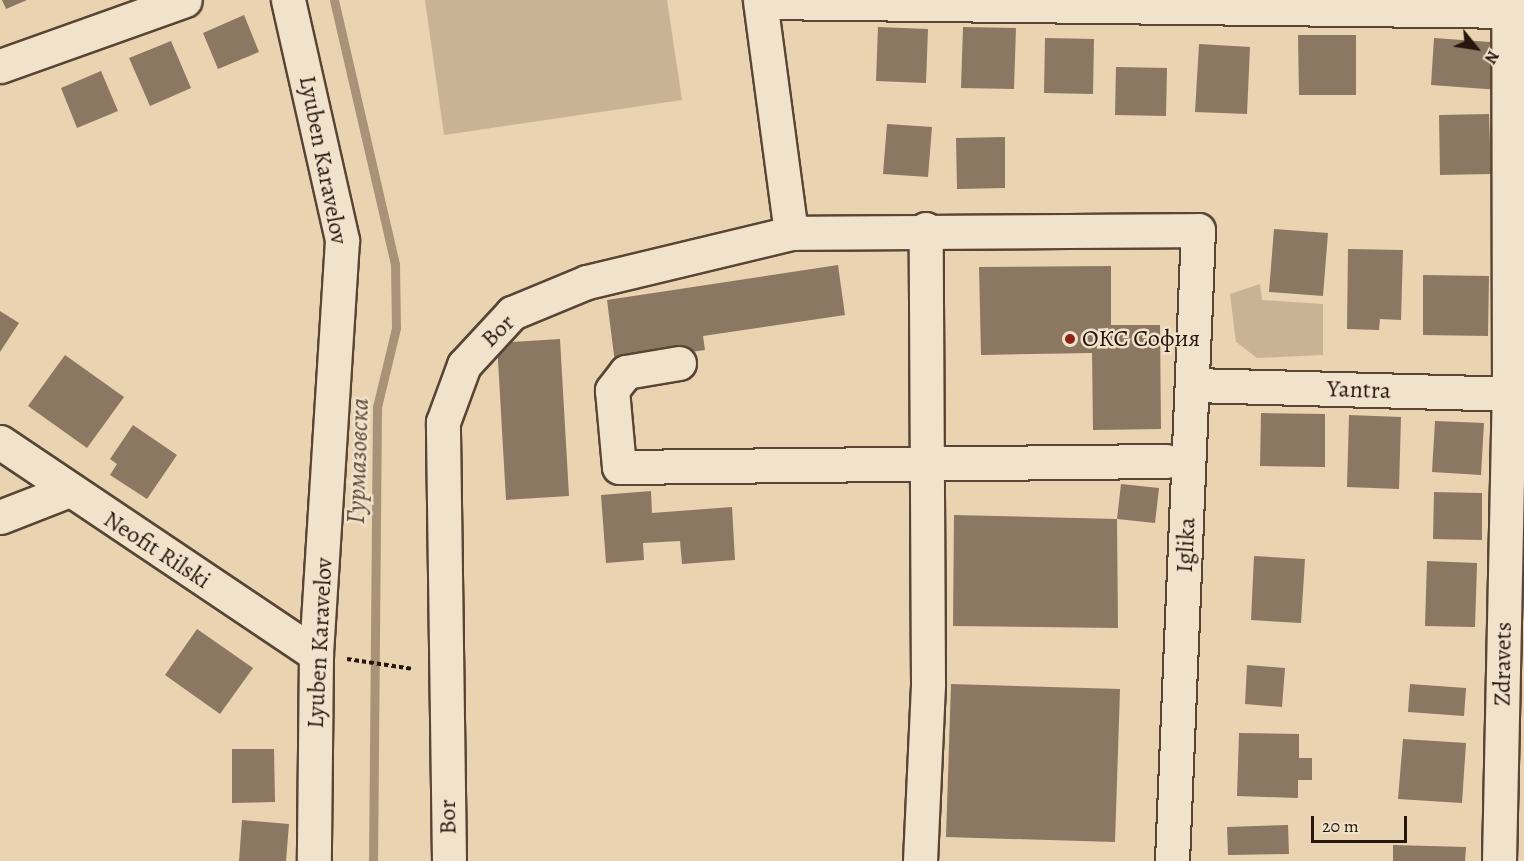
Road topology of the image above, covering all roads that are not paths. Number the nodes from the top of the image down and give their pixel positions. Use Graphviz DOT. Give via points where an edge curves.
graph roads {
  1 [pos="185,0"];
  2 [pos="288,0"];
  3 [pos="760,1"];
  4 [pos="1513,7"];
  5 [pos="0,66"];
  6 [pos="926,229"];
  7 [pos="1198,230"];
  8 [pos="791,233"];
  9 [pos="679,363"];
  10 [pos="1194,385"];
  11 [pos="1516,394"];
  12 [pos="0,442"];
  13 [pos="1166,461"];
  14 [pos="928,462"];
  15 [pos="67,491"];
  16 [pos="0,517"];
  17 [pos="316,654"];
  18 [pos="314,861"];
  19 [pos="449,861"];
  20 [pos="921,861"];
  21 [pos="1172,861"];
  22 [pos="1499,861"];
  1 -- 5 [label="street"];
  2 -- 17 [label="street, Lyuben Karavelov" via="342,240"];
  3 -- 4 [label="street"];
  3 -- 8 [label="street"];
  4 -- 11 [label="street, Zdravets"];
  6 -- 7 [label="street, Bor"];
  6 -- 8 [label="street, Bor"];
  6 -- 14 [label="street"];
  7 -- 10 [label="street, Iglika"];
  8 -- 19 [label="street, Bor" via="587,282 513,313 464,365 443,422"];
  9 -- 14 [label="street" via="626,372 612,390 619,467"];
  10 -- 11 [label="street, Yantra"];
  10 -- 21 [label="street, Iglika"];
  11 -- 22 [label="street, Zdravets"];
  12 -- 15 [label="street, Neofit Rilski"];
  13 -- 14 [label="street"];
  14 -- 20 [label="street"];
  15 -- 16 [label="street"];
  15 -- 17 [label="street, Neofit Rilski"];
  17 -- 18 [label="street, Lyuben Karavelov"];
}
